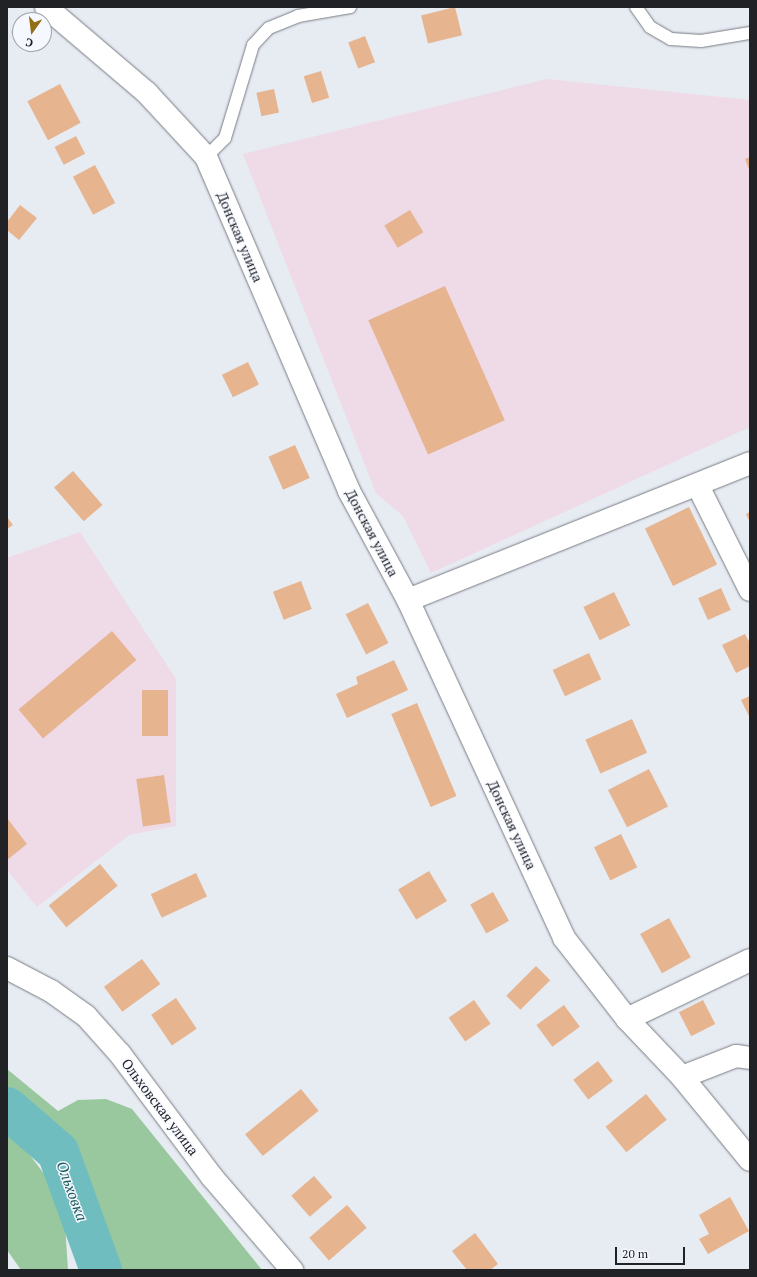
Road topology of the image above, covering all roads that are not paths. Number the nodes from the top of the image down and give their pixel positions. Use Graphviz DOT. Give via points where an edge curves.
graph roads {
  1 [pos="46,7"];
  2 [pos="350,7"];
  3 [pos="636,7"];
  4 [pos="750,33"];
  5 [pos="206,157"];
  6 [pos="750,463"];
  7 [pos="698,486"];
  8 [pos="750,590"];
  9 [pos="408,600"];
  10 [pos="750,960"];
  11 [pos="7,968"];
  12 [pos="627,1019"];
  13 [pos="750,1058"];
  14 [pos="682,1077"];
  15 [pos="750,1160"];
  16 [pos="292,1270"];
  1 -- 5 [label="street, Донская улица" via="147,93"];
  2 -- 5 [label="lane" via="298,16 269,28 253,45 225,138"];
  3 -- 4 [label="lane" via="650,27 671,39 701,41"];
  5 -- 9 [label="street, Донская улица" via="349,491"];
  6 -- 7 [label="street"];
  7 -- 8 [label="street"];
  7 -- 9 [label="street"];
  9 -- 12 [label="street, Донская улица" via="564,938"];
  10 -- 12 [label="street"];
  11 -- 16 [label="street, Ольховская улица" via="51,991 86,1016 120,1054 212,1177"];
  12 -- 14 [label="street, Донская улица"];
  13 -- 14 [label="street" via="736,1056"];
  14 -- 15 [label="street, Донская улица"];
}
